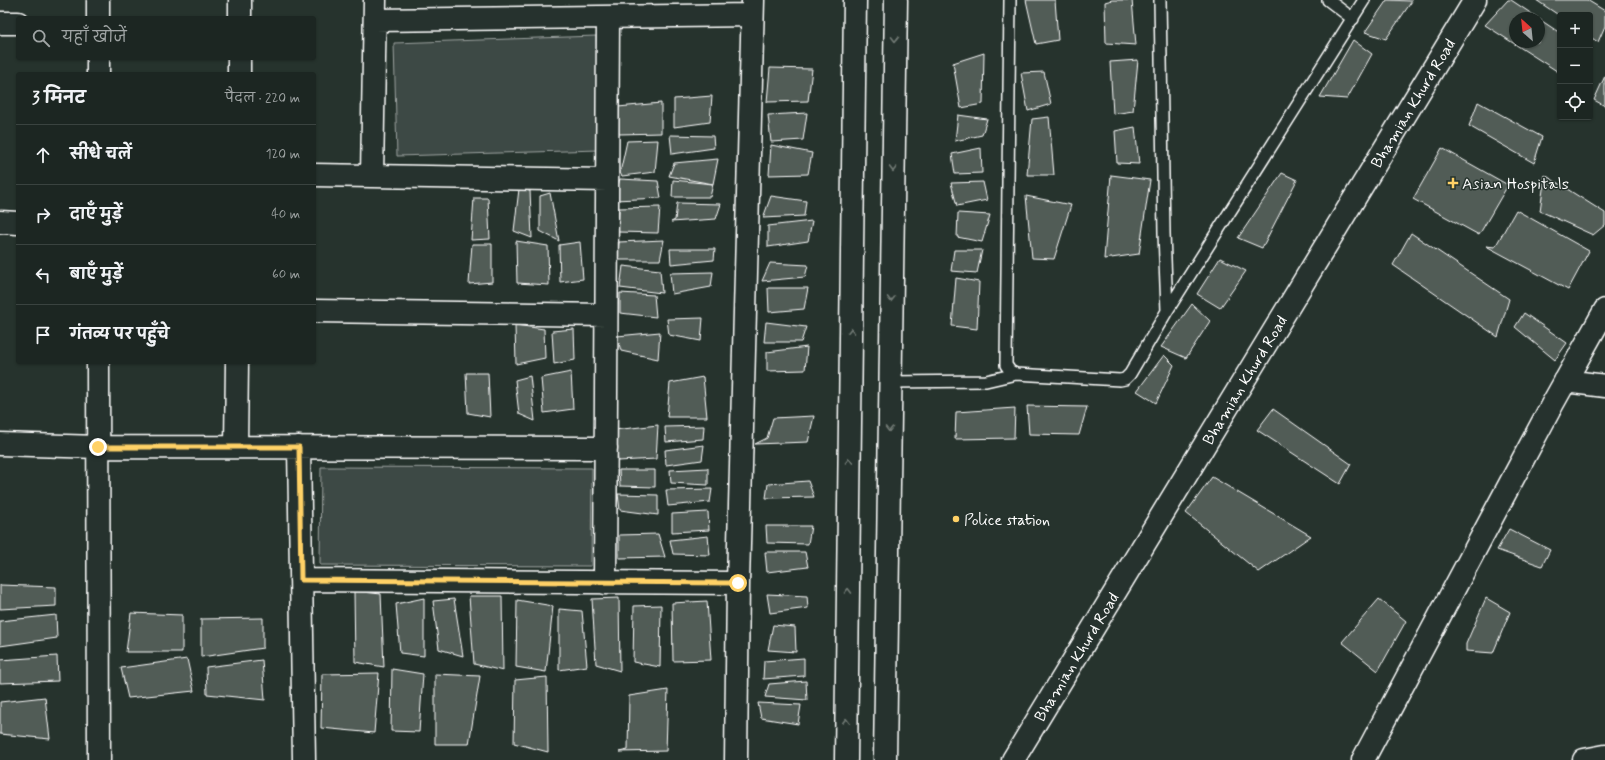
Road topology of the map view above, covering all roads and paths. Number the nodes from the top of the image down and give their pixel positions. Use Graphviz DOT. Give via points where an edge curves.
graph roads {
  1 [pos="98,0"];
  2 [pos="240,0"];
  3 [pos="855,0"];
  4 [pos="896,0"];
  5 [pos="1010,0"];
  6 [pos="1160,0"];
  7 [pos="1328,0"];
  8 [pos="1364,0"];
  9 [pos="1475,0"];
  10 [pos="752,8"];
  11 [pos="375,10"];
  12 [pos="98,16"];
  13 [pos="240,16"];
  14 [pos="608,17"];
  15 [pos="1353,19"];
  16 [pos="0,23"];
  17 [pos="16,23"];
  18 [pos="98,60"];
  19 [pos="239,60"];
  20 [pos="98,72"];
  21 [pos="239,72"];
  22 [pos="316,175"];
  23 [pos="372,176"];
  24 [pos="607,180"];
  25 [pos="0,222"];
  26 [pos="16,223"];
  27 [pos="1605,310"];
  28 [pos="316,311"];
  29 [pos="1167,311"];
  30 [pos="606,315"];
  31 [pos="98,364"];
  32 [pos="237,364"];
  33 [pos="1016,374"];
  34 [pos="1566,381"];
  35 [pos="890,382"];
  36 [pos="1605,386"];
  37 [pos="0,444"];
  38 [pos="98,447"];
  39 [pos="236,447"];
  40 [pos="299,447"];
  41 [pos="606,448"];
  42 [pos="301,580"];
  43 [pos="605,583"];
  44 [pos="738,583"];
  45 [pos="1605,756"];
  46 [pos="99,760"];
  47 [pos="304,760"];
  48 [pos="736,760"];
  49 [pos="846,760"];
  50 [pos="885,760"];
  51 [pos="1013,760"];
  52 [pos="1363,760"];
  53 [pos="1584,760"];
  1 -- 12 [label="street"];
  2 -- 13 [label="street"];
  49 -- 3 [label="street, one-way"];
  4 -- 35 [label="street, one-way"];
  5 -- 33 [label="lane" via="1006,365"];
  6 -- 29 [label="lane"];
  7 -- 15 [label="lane"];
  8 -- 15 [label="lane"];
  9 -- 51 [label="street, Bhamian Khurd Road"];
  10 -- 14 [label="street"];
  10 -- 44 [label="street"];
  11 -- 14 [label="street"];
  11 -- 23 [label="street"];
  14 -- 24 [label="street"];
  15 -- 29 [label="lane"];
  16 -- 17 [label="street"];
  18 -- 20 [label="street"];
  19 -- 21 [label="street"];
  22 -- 23 [label="street"];
  23 -- 24 [label="street"];
  24 -- 30 [label="street"];
  25 -- 26 [label="street"];
  27 -- 34 [label="street"];
  28 -- 30 [label="street"];
  29 -- 33 [label="lane" via="1126,379"];
  30 -- 41 [label="street"];
  31 -- 38 [label="street"];
  32 -- 39 [label="street"];
  33 -- 35 [label="lane" via="986,381"];
  34 -- 36 [label="street"];
  34 -- 52 [label="street"];
  35 -- 50 [label="street, one-way"];
  37 -- 38 [label="street"];
  38 -- 39 [label="street"];
  38 -- 46 [label="street"];
  39 -- 40 [label="street"];
  40 -- 41 [label="street"];
  40 -- 42 [label="street"];
  41 -- 43 [label="street"];
  42 -- 43 [label="street"];
  42 -- 47 [label="street"];
  43 -- 44 [label="street"];
  44 -- 48 [label="street"];
  45 -- 53 [label="street"];
}
